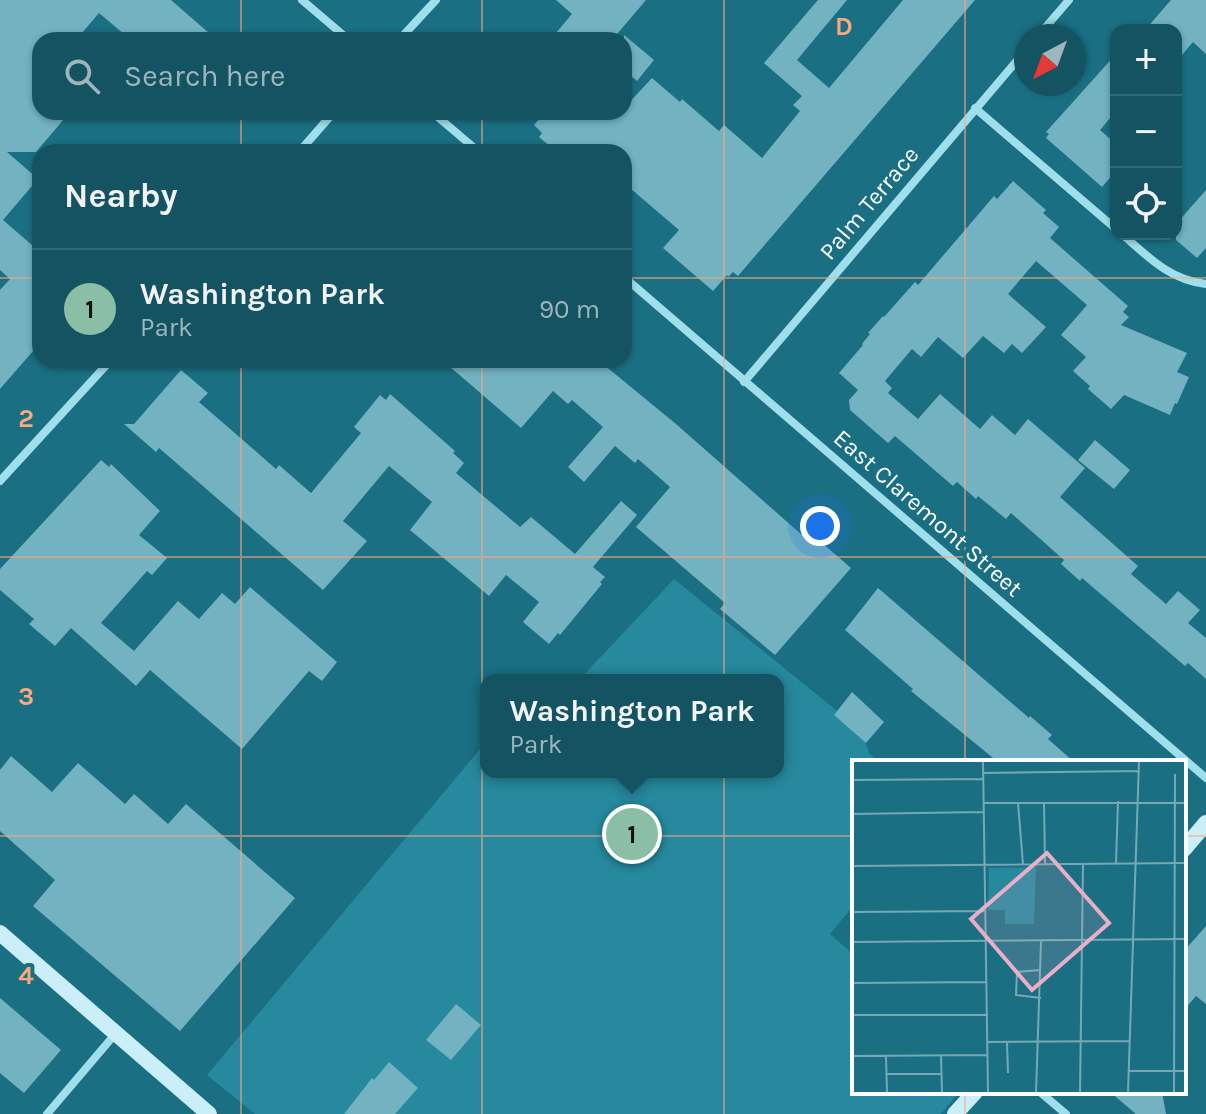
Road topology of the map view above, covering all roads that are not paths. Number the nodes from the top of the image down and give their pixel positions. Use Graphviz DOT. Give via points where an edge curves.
graph roads {
  1 [pos="302,0"];
  2 [pos="436,0"];
  3 [pos="1069,0"];
  4 [pos="1048,24"];
  5 [pos="340,32"];
  6 [pos="406,32"];
  7 [pos="1014,64"];
  8 [pos="975,108"];
  9 [pos="327,120"];
  10 [pos="441,120"];
  11 [pos="306,144"];
  12 [pos="470,144"];
  13 [pos="1110,224"];
  14 [pos="1129,240"];
  15 [pos="632,284"];
  16 [pos="1206,284"];
  17 [pos="104,368"];
  18 [pos="744,382"];
  19 [pos="0,481"];
  20 [pos="1185,760"];
  21 [pos="1186,761"];
  22 [pos="1206,778"];
  23 [pos="1206,823"];
  24 [pos="1186,847"];
  25 [pos="0,933"];
  26 [pos="116,1033"];
  27 [pos="973,1094"];
  28 [pos="1042,1094"];
  29 [pos="47,1114"];
  30 [pos="209,1114"];
  31 [pos="955,1114"];
  32 [pos="1066,1114"];
  1 -- 5 [label="street"];
  2 -- 6 [label="street"];
  3 -- 4 [label="street"];
  7 -- 8 [label="street, Palm Terrace"];
  8 -- 13 [label="street"];
  8 -- 18 [label="street, Palm Terrace"];
  9 -- 11 [label="street"];
  10 -- 12 [label="street"];
  14 -- 16 [label="street" via="1163,269 1188,282"];
  15 -- 18 [label="street, East Claremont Street"];
  17 -- 19 [label="street"];
  18 -- 20 [label="street, East Claremont Street"];
  21 -- 22 [label="street, East Claremont Street"];
  23 -- 24 [label="main road"];
  25 -- 26 [label="main road"];
  26 -- 29 [label="street"];
  26 -- 30 [label="main road"];
  27 -- 31 [label="main road"];
  28 -- 32 [label="street"];
}
